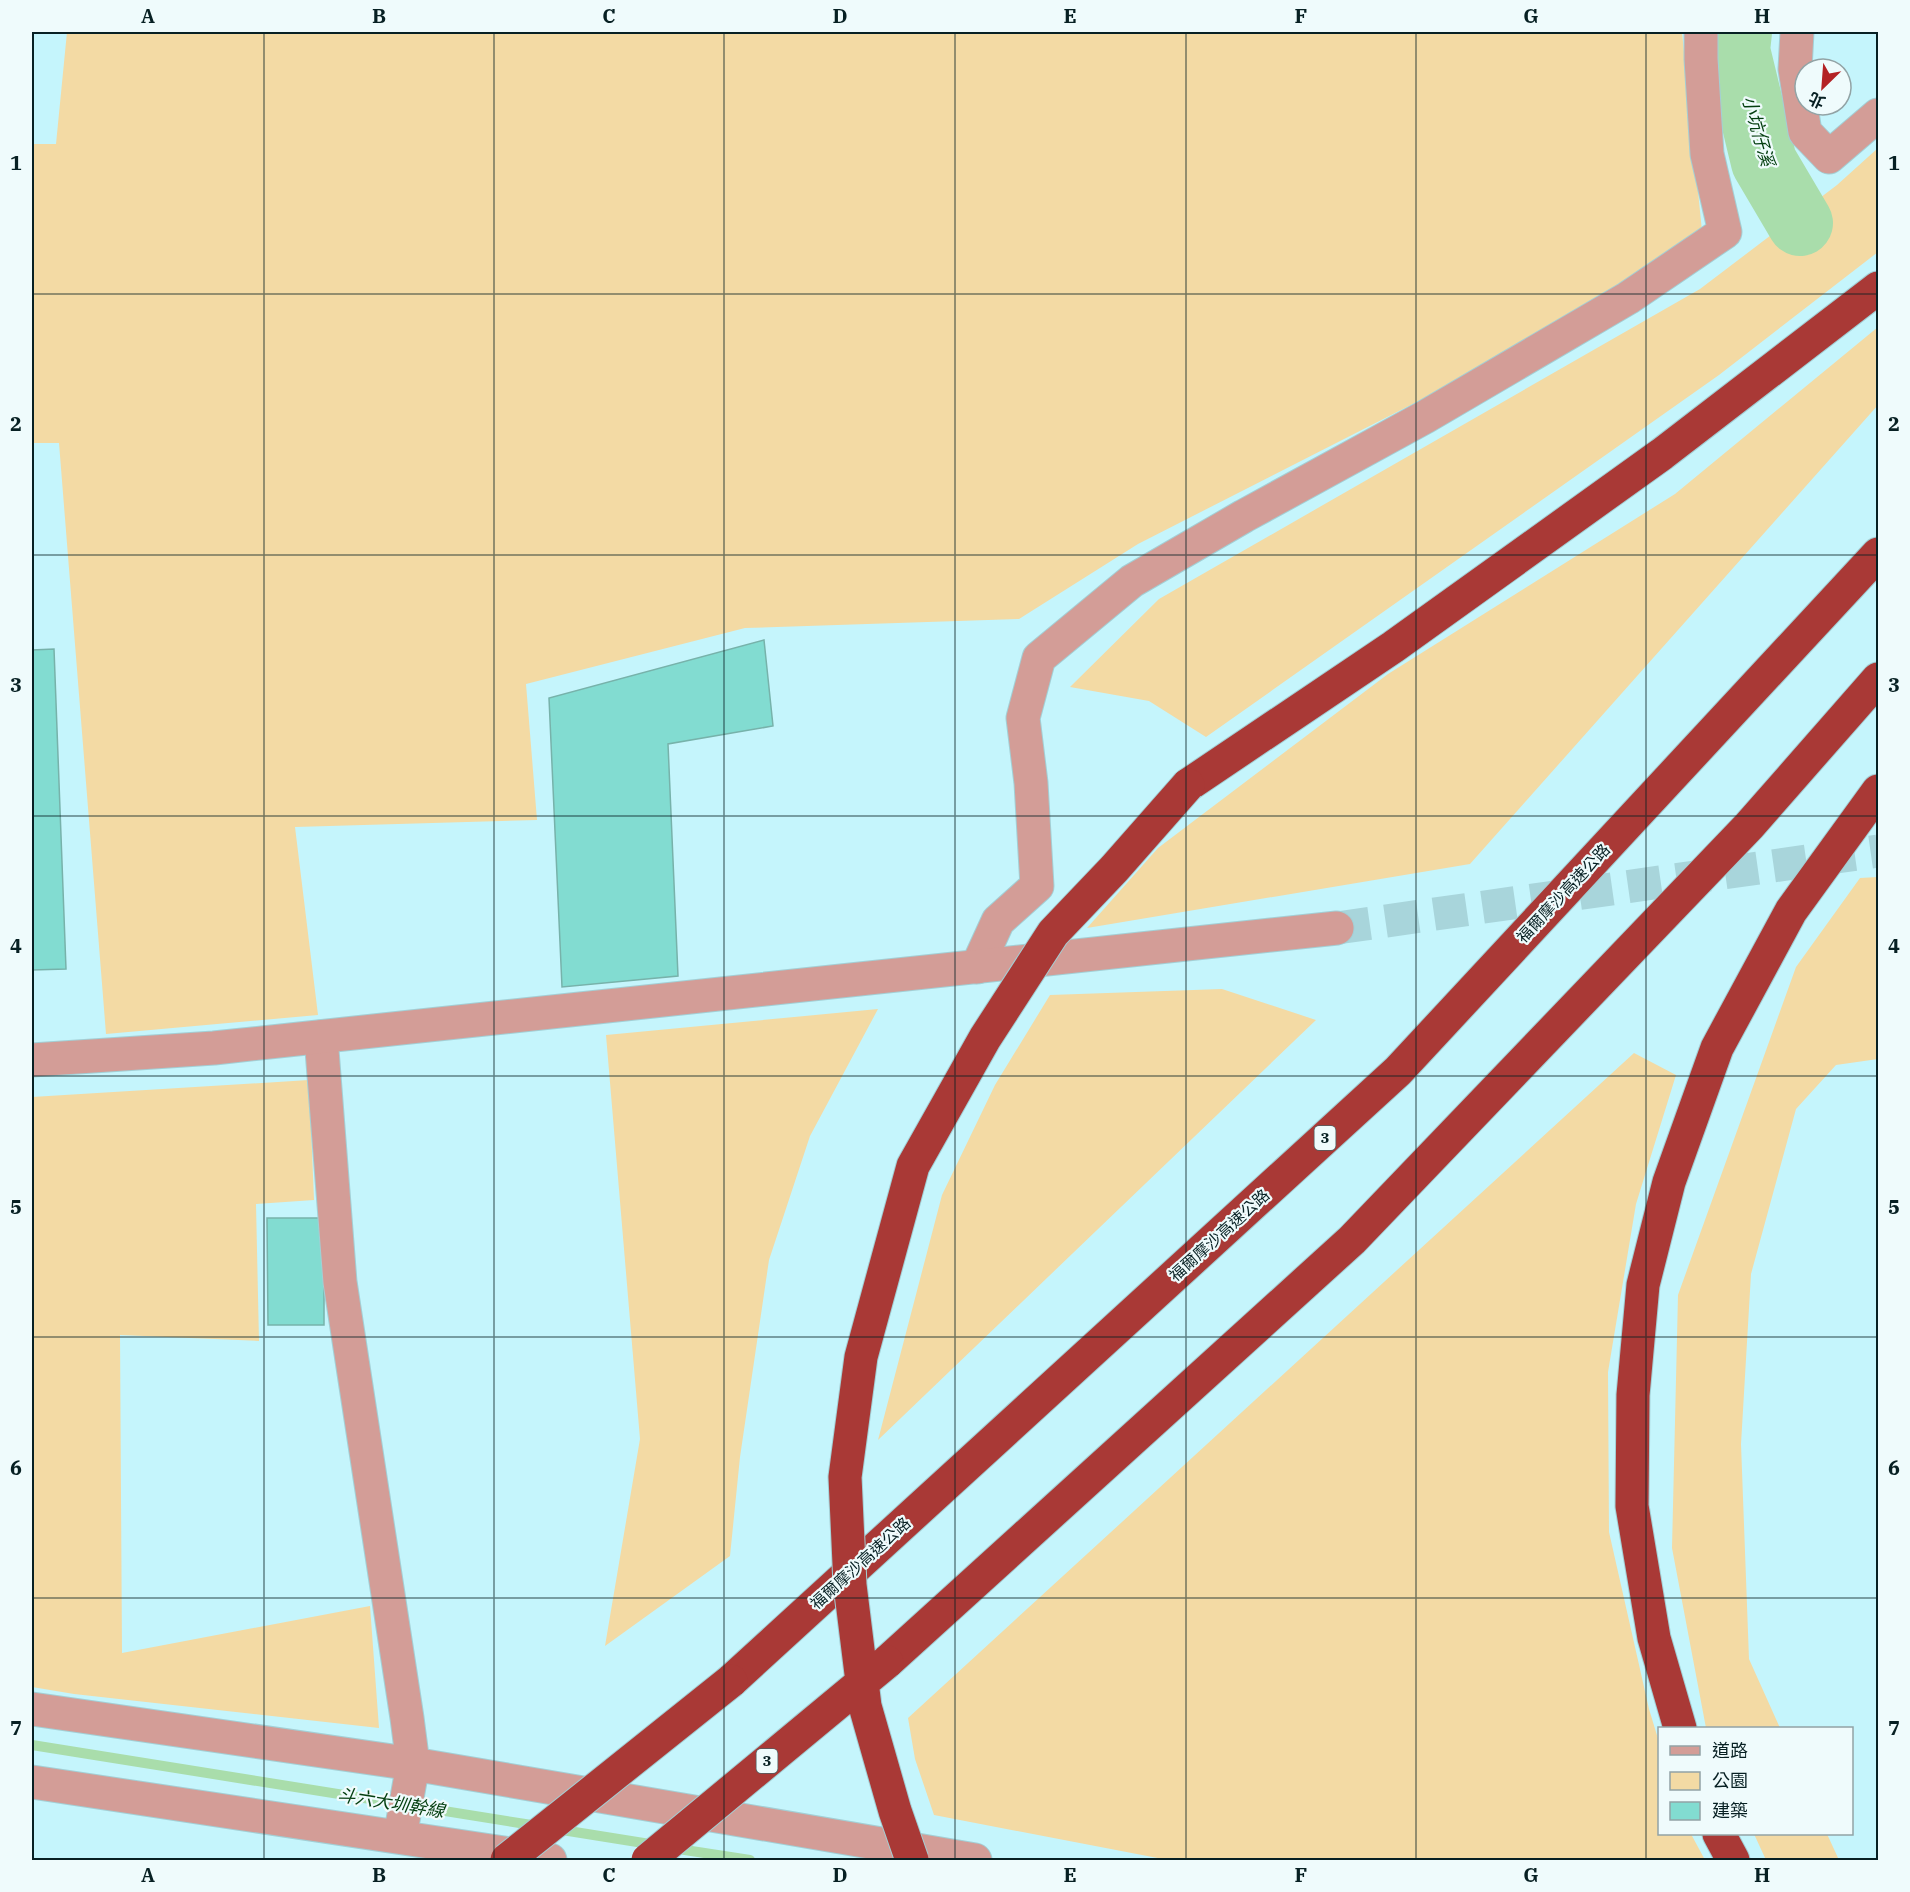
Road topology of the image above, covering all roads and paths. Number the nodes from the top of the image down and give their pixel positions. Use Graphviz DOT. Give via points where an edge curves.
graph roads {
  1 [pos="1701,32"];
  2 [pos="1797,32"];
  3 [pos="1878,115"];
  4 [pos="1878,288"];
  5 [pos="1878,554"];
  6 [pos="1878,679"];
  7 [pos="1878,791"];
  8 [pos="1337,928"];
  9 [pos="977,967"];
  10 [pos="321,1037"];
  11 [pos="32,1060"];
  12 [pos="32,1708"];
  13 [pos="1680,1727"];
  14 [pos="413,1764"];
  15 [pos="32,1782"];
  16 [pos="1720,1835"];
  17 [pos="400,1837"];
  18 [pos="507,1860"];
  19 [pos="550,1860"];
  20 [pos="648,1860"];
  21 [pos="912,1860"];
  22 [pos="975,1860"];
  23 [pos="1733,1860"];
  1 -- 9 [label="street" via="1707,154 1725,232 1608,310 1132,581 1039,658 1023,718 1037,886 998,921"];
  2 -- 3 [label="street" via="1795,69 1805,132 1829,157"];
  4 -- 21 [label="highway, bridge" via="1662,454 1393,647 1188,784 1053,933 985,1038 913,1167 861,1357 845,1478 850,1585 866,1706"];
  5 -- 18 [label="highway, 福爾摩沙高速公路 / 3, bridge" via="1398,1071 731,1681"];
  6 -- 20 [label="highway, 3, bridge" via="1749,826 1352,1240 887,1662"];
  7 -- 13 [label="highway" via="1791,911 1717,1048 1669,1182 1643,1285 1633,1395 1632,1506 1654,1638"];
  8 -- 9 [label="street"];
  9 -- 10 [label="street"];
  10 -- 11 [label="street"];
  10 -- 14 [label="street" via="340,1282"];
  12 -- 14 [label="street"];
  14 -- 17 [label="street"];
  14 -- 22 [label="street"];
  15 -- 17 [label="street"];
  16 -- 23 [label="highway"];
  17 -- 19 [label="street"];
}
